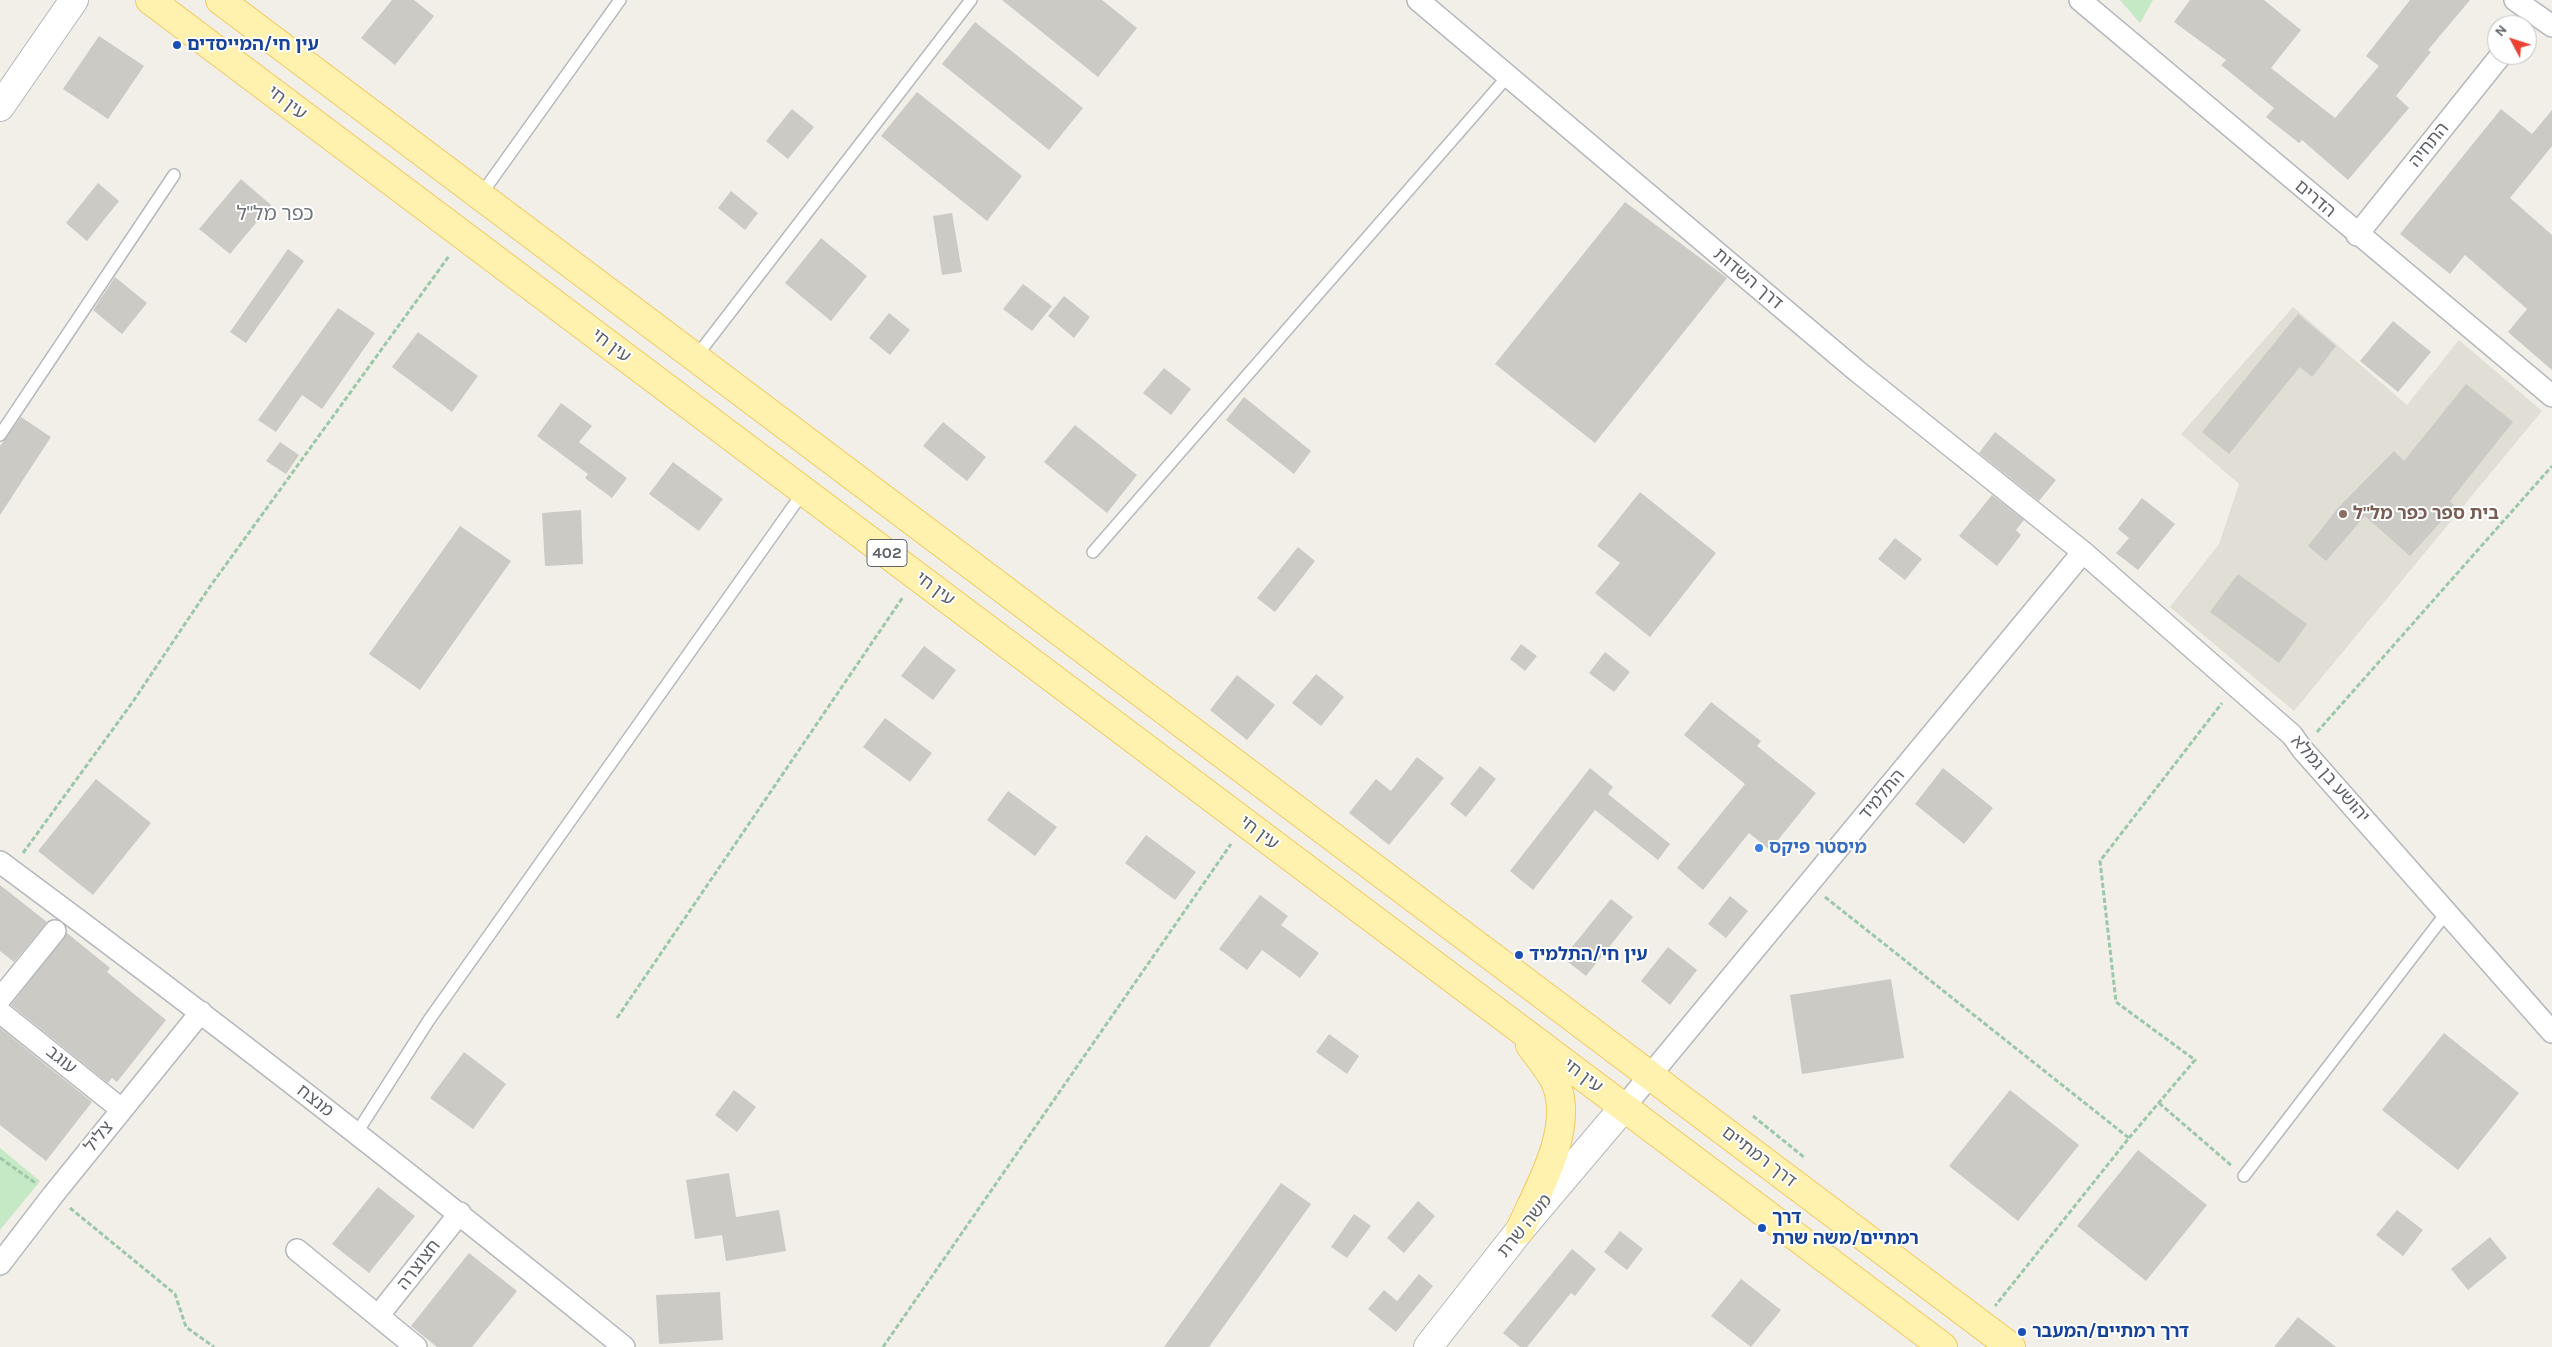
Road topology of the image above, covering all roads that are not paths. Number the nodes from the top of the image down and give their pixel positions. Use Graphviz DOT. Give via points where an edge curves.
graph roads {
  1 [pos="74,0"];
  2 [pos="150,0"];
  3 [pos="220,0"];
  4 [pos="620,0"];
  5 [pos="971,0"];
  6 [pos="1418,0"];
  7 [pos="2080,0"];
  8 [pos="2515,0"];
  9 [pos="2534,13"];
  10 [pos="2552,26"];
  11 [pos="2493,65"];
  12 [pos="1508,76"];
  13 [pos="0,107"];
  14 [pos="174,175"];
  15 [pos="480,196"];
  16 [pos="2358,235"];
  17 [pos="695,358"];
  18 [pos="2552,396"];
  19 [pos="0,435"];
  20 [pos="804,491"];
  21 [pos="1094,552"];
  22 [pos="2083,552"];
  23 [pos="5,866"];
  24 [pos="2447,912"];
  25 [pos="55,931"];
  26 [pos="0,1000"];
  27 [pos="0,1012"];
  28 [pos="201,1012"];
  29 [pos="1518,1027"];
  30 [pos="2552,1032"];
  31 [pos="1650,1075"];
  32 [pos="1624,1107"];
  33 [pos="121,1109"];
  34 [pos="356,1134"];
  35 [pos="2244,1176"];
  36 [pos="460,1213"];
  37 [pos="1520,1230"];
  38 [pos="297,1250"];
  39 [pos="0,1264"];
  40 [pos="378,1316"];
  41 [pos="416,1347"];
  42 [pos="624,1347"];
  43 [pos="1428,1347"];
  44 [pos="1943,1347"];
  45 [pos="2011,1347"];
  1 -- 13 [label="street"];
  2 -- 20 [label="main road, עין חי / 402"];
  3 -- 15 [label="main road, 402"];
  4 -- 15 [label="lane"];
  5 -- 17 [label="lane"];
  6 -- 12 [label="street, דרך השדות"];
  7 -- 16 [label="street, הדרים"];
  8 -- 9 [label="street"];
  9 -- 10 [label="street"];
  11 -- 16 [label="street, התחיה"];
  12 -- 21 [label="lane"];
  12 -- 22 [label="street, דרך השדות" via="1857,372"];
  14 -- 19 [label="lane"];
  15 -- 17 [label="main road, 402"];
  16 -- 18 [label="street, הדרים"];
  17 -- 31 [label="main road, 402"];
  20 -- 29 [label="main road, עין חי / 402"];
  20 -- 34 [label="lane" via="429,1020"];
  22 -- 24 [label="street, יהושע בן גמלא" via="2292,735"];
  22 -- 31 [label="street, התלמיד"];
  23 -- 28 [label="street, מנצח"];
  24 -- 30 [label="street, יהושע בן גמלא"];
  24 -- 35 [label="lane"];
  25 -- 26 [label="street"];
  27 -- 33 [label="street, עוגב"];
  28 -- 33 [label="street, צליל"];
  28 -- 34 [label="street, מנצח"];
  29 -- 32 [label="main road, עין חי / 402"];
  29 -- 37 [label="main road" via="1557,1086 1562,1126"];
  31 -- 32 [label="street, התלמיד"];
  31 -- 45 [label="main road, דרך רמתיים / 402"];
  32 -- 37 [label="street, משה שרת"];
  32 -- 44 [label="main road, 402"];
  33 -- 39 [label="street, צליל"];
  34 -- 36 [label="street, מנצח"];
  36 -- 40 [label="street, חצוצרה"];
  36 -- 42 [label="street, מנצח"];
  37 -- 43 [label="street, משה שרת"];
  38 -- 40 [label="street"];
  40 -- 41 [label="street"];
}
